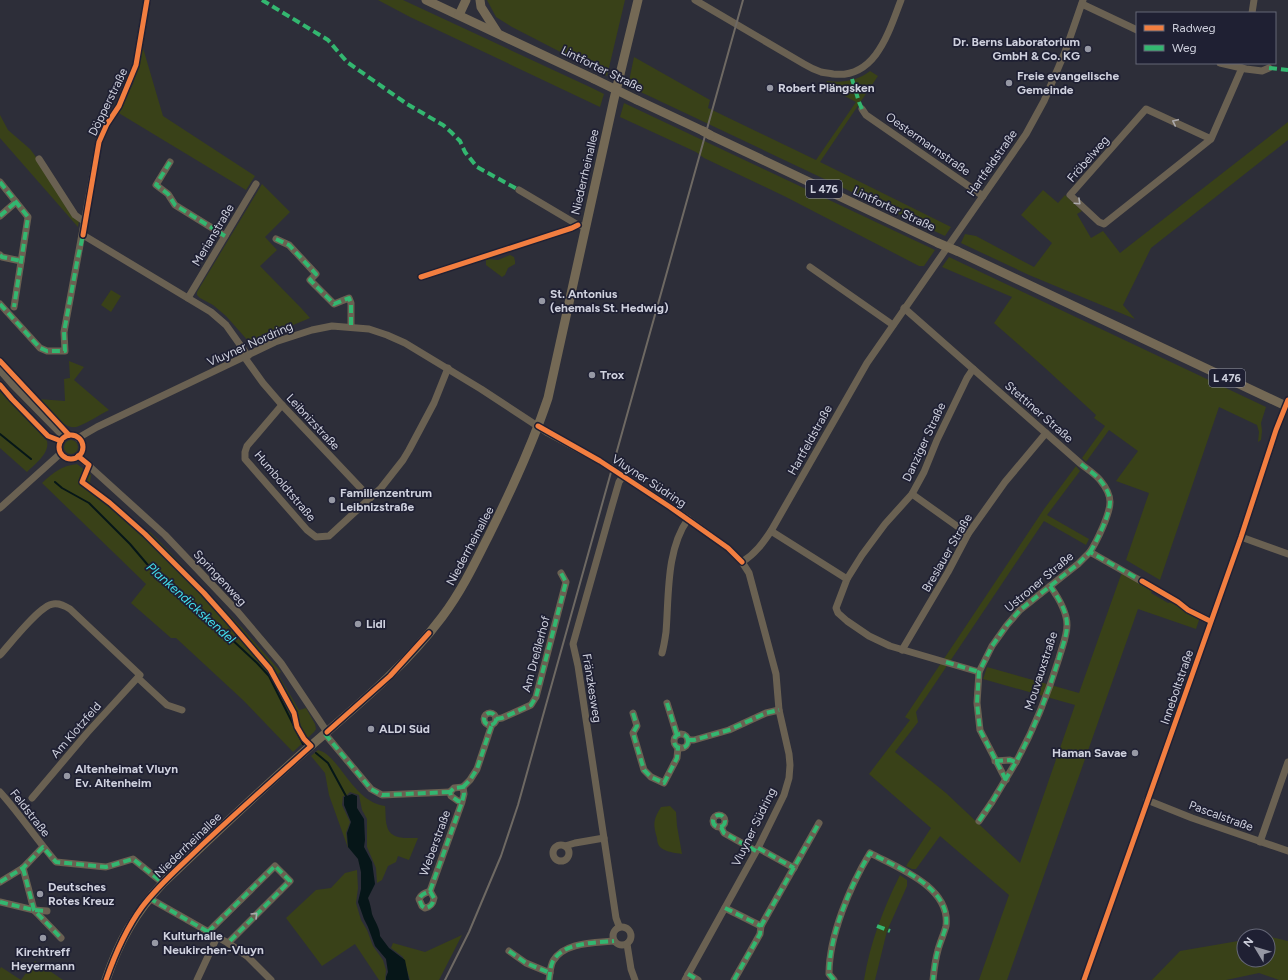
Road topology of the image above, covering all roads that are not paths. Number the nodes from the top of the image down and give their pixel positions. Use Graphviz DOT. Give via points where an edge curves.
graph roads {
  1 [pos="147,0"];
  2 [pos="426,0"];
  3 [pos="466,0"];
  4 [pos="480,0"];
  5 [pos="638,0"];
  6 [pos="901,0"];
  7 [pos="1254,0"];
  8 [pos="696,1"];
  9 [pos="1082,2"];
  10 [pos="1252,12"];
  11 [pos="459,15"];
  12 [pos="1136,29"];
  13 [pos="498,33"];
  14 [pos="1226,64"];
  15 [pos="1244,67"];
  16 [pos="1270,68"];
  17 [pos="862,109"];
  18 [pos="1211,139"];
  19 [pos="39,159"];
  20 [pos="170,162"];
  21 [pos="0,182"];
  22 [pos="256,184"];
  23 [pos="519,190"];
  24 [pos="983,196"];
  25 [pos="16,202"];
  26 [pos="0,216"];
  27 [pos="85,222"];
  28 [pos="585,227"];
  29 [pos="83,235"];
  30 [pos="225,236"];
  31 [pos="276,239"];
  32 [pos="0,255"];
  33 [pos="22,262"];
  34 [pos="810,268"];
  35 [pos="188,298"];
  36 [pos="0,304"];
  37 [pos="14,307"];
  38 [pos="904,308"];
  39 [pos="893,325"];
  40 [pos="351,327"];
  41 [pos="246,357"];
  42 [pos="448,368"];
  43 [pos="973,369"];
  44 [pos="0,370"];
  45 [pos="1287,404"];
  46 [pos="282,405"];
  47 [pos="538,426"];
  48 [pos="1046,433"];
  49 [pos="64,437"];
  50 [pos="78,438"];
  51 [pos="61,453"];
  52 [pos="78,456"];
  53 [pos="623,476"];
  54 [pos="912,494"];
  55 [pos="370,498"];
  56 [pos="0,508"];
  57 [pos="688,519"];
  58 [pos="771,531"];
  59 [pos="968,534"];
  60 [pos="1241,537"];
  61 [pos="1090,552"];
  62 [pos="1288,554"];
  63 [pos="742,562"];
  64 [pos="561,573"];
  65 [pos="847,579"];
  66 [pos="1050,586"];
  67 [pos="1210,621"];
  68 [pos="902,650"];
  69 [pos="662,653"];
  70 [pos="0,655"];
  71 [pos="979,672"];
  72 [pos="139,676"];
  73 [pos="668,703"];
  74 [pos="182,710"];
  75 [pos="779,710"];
  76 [pos="633,712"];
  77 [pos="326,733"];
  78 [pos="677,735"];
  79 [pos="688,740"];
  80 [pos="678,746"];
  81 [pos="995,761"];
  82 [pos="1016,762"];
  83 [pos="1288,762"];
  84 [pos="1006,780"];
  85 [pos="463,787"];
  86 [pos="0,792"];
  87 [pos="450,792"];
  88 [pos="32,798"];
  89 [pos="1147,800"];
  90 [pos="462,802"];
  91 [pos="979,821"];
  92 [pos="819,823"];
  93 [pos="721,827"];
  94 [pos="604,838"];
  95 [pos="1260,842"];
  96 [pos="565,846"];
  97 [pos="43,847"];
  98 [pos="757,850"];
  99 [pos="1288,851"];
  100 [pos="23,868"];
  101 [pos="794,868"];
  102 [pos="0,882"];
  103 [pos="162,883"];
  104 [pos="430,891"];
  105 [pos="149,898"];
  106 [pos="0,902"];
  107 [pos="725,908"];
  108 [pos="34,910"];
  109 [pos="47,911"];
  110 [pos="619,926"];
  111 [pos="761,926"];
  112 [pos="208,932"];
  113 [pos="217,937"];
  114 [pos="61,938"];
  115 [pos="614,940"];
  116 [pos="228,943"];
  117 [pos="626,944"];
  118 [pos="509,951"];
  119 [pos="549,977"];
  120 [pos="686,977"];
  121 [pos="106,980"];
  122 [pos="196,980"];
  123 [pos="271,980"];
  124 [pos="635,980"];
  125 [pos="698,980"];
  126 [pos="734,980"];
  127 [pos="834,980"];
  128 [pos="933,980"];
  129 [pos="1084,980"];
  1 -- 27 [label="street, Döpperstraße" via="136,65 119,106 99,142"];
  2 -- 11 [label="main road, Lintforter Straße / L 476"];
  3 -- 11 [label="main road"];
  4 -- 13 [label="main road"];
  5 -- 28 [label="main road, Niederrheinallee"];
  6 -- 8 [label="street" via="876,55 862,68 841,75 822,72 804,64"];
  7 -- 10 [label="street"];
  9 -- 12 [label="street"];
  9 -- 24 [label="street, Hartfeldstraße" via="1065,52 1044,101 1026,134"];
  11 -- 13 [label="main road, Lintforter Straße / L 476"];
  13 -- 45 [label="main road, Lintforter Straße / L 476, bridge" via="938,243"];
  14 -- 15 [label="street"];
  15 -- 16 [label="street" via="1262,71"];
  15 -- 18 [label="street, Fröbelweg"];
  17 -- 24 [label="street, Oestermannstraße" via="866,115"];
  18 -- 18 [label="street, Fröbelweg, one-way" via="1146,108 1070,195 1104,224"];
  19 -- 27 [label="street" via="74,215"];
  20 -- 30 [label="street" via="156,185 168,194 175,205"];
  21 -- 25 [label="street"];
  22 -- 30 [label="street, Merianstraße"];
  23 -- 28 [label="street"];
  24 -- 38 [label="street, Hartfeldstraße"];
  25 -- 26 [label="street"];
  25 -- 33 [label="street" via="28,217"];
  27 -- 29 [label="street, Döpperstraße"];
  28 -- 47 [label="main road, Niederrheinallee" via="558,356"];
  29 -- 35 [label="street"];
  29 -- 36 [label="street, Döpperstraße" via="64,332 65,351 47,351 40,348"];
  30 -- 35 [label="street, Merianstraße"];
  31 -- 40 [label="street" via="288,246 316,274 310,280 334,304 349,298"];
  32 -- 33 [label="street"];
  33 -- 37 [label="street"];
  34 -- 39 [label="street"];
  35 -- 41 [label="street" via="226,324"];
  38 -- 39 [label="street, Hartfeldstraße"];
  38 -- 43 [label="street, Stettiner Straße"];
  39 -- 58 [label="street, Hartfeldstraße" via="867,363"];
  40 -- 41 [label="street, Vluyner Nordring" via="332,326 312,330 275,342"];
  40 -- 42 [label="street, Vluyner Nordring" via="387,335"];
  41 -- 46 [label="street, Leibnizstraße" via="262,383"];
  41 -- 50 [label="street, Vluyner Nordring" via="150,401"];
  42 -- 47 [label="street, Vluyner Nordring"];
  42 -- 55 [label="street, Humboldtstraße" via="434,403 409,450 388,480"];
  43 -- 48 [label="street, Stettiner Straße"];
  43 -- 54 [label="street, Danziger Straße"];
  44 -- 49 [label="street"];
  45 -- 60 [label="street, Inneboltstraße"];
  46 -- 55 [label="street, Leibnizstraße"];
  46 -- 55 [label="street, Humboldtstraße" via="247,446 245,459 307,530 316,537 330,536"];
  47 -- 53 [label="street, Vluyner Südring"];
  47 -- 77 [label="main road, Niederrheinallee" via="507,500 468,578 451,605 411,655"];
  48 -- 59 [label="street, Breslauer Straße" via="1005,482"];
  48 -- 61 [label="street, Stettiner Straße" via="1099,478 1108,494 1110,503 1107,517"];
  49 -- 50 [label="street" via="69,435"];
  49 -- 51 [label="street" via="59,447"];
  50 -- 52 [label="street" via="82,447"];
  51 -- 52 [label="street" via="68,458"];
  51 -- 56 [label="street"];
  52 -- 77 [label="street, Springenweg" via="165,535 237,611 281,663"];
  53 -- 57 [label="street, Vluyner Südring"];
  53 -- 94 [label="street, Fränzkesweg" via="619,482 573,644"];
  54 -- 59 [label="street"];
  54 -- 65 [label="street, Danziger Straße" via="881,530"];
  57 -- 63 [label="street, Vluyner Südring" via="728,548"];
  57 -- 69 [label="street" via="681,528 671,565 666,634"];
  58 -- 63 [label="street, Hartfeldstraße" via="750,557"];
  58 -- 65 [label="street"];
  59 -- 68 [label="street, Breslauer Straße"];
  60 -- 62 [label="street"];
  60 -- 67 [label="street, Inneboltstraße"];
  61 -- 66 [label="street, Ustroner Straße"];
  61 -- 67 [label="street, Ustroner Straße"];
  63 -- 75 [label="street, Vluyner Südring" via="749,573 776,674"];
  64 -- 85 [label="street, Am Dreßlerhof" via="566,582 536,697 531,705 494,722 478,769"];
  65 -- 68 [label="street, Danziger Straße" via="836,608 838,613 869,636"];
  66 -- 71 [label="street, Ustroner Straße" via="1020,610 1007,625 992,646"];
  66 -- 82 [label="street, Mouvauxstraße" via="1063,608 1067,624 1064,640 1040,713"];
  67 -- 89 [label="street, Inneboltstraße"];
  68 -- 71 [label="street, Danziger Straße"];
  70 -- 72 [label="street" via="45,606 61,604 70,609"];
  71 -- 81 [label="street, Ustroner Straße" via="977,703 980,730"];
  72 -- 74 [label="street" via="167,705"];
  72 -- 88 [label="street, Am Klotzfeld"];
  73 -- 78 [label="street"];
  75 -- 79 [label="street" via="766,713 729,730"];
  75 -- 98 [label="street, Vluyner Südring" via="789,754 789,778 784,795"];
  76 -- 80 [label="street" via="637,726 633,733 644,770 651,777 664,783 677,758"];
  77 -- 87 [label="street" via="371,789 382,796"];
  77 -- 103 [label="main road, Niederrheinallee"];
  78 -- 79 [label="street" via="685,735"];
  78 -- 80 [label="street" via="675,740"];
  79 -- 80 [label="street" via="685,746"];
  81 -- 82 [label="street"];
  81 -- 84 [label="street, Ustroner Straße"];
  82 -- 84 [label="street, Mouvauxstraße"];
  83 -- 95 [label="street"];
  84 -- 91 [label="street, Mouvauxstraße"];
  85 -- 87 [label="street" via="454,788"];
  85 -- 90 [label="street, Weberstraße"];
  86 -- 97 [label="street, Feldstraße"];
  87 -- 90 [label="street, Weberstraße" via="451,796"];
  89 -- 95 [label="street, Pascalstraße"];
  89 -- 129 [label="street, Inneboltstraße"];
  90 -- 104 [label="street, Weberstraße"];
  92 -- 101 [label="street"];
  93 -- 98 [label="street" via="724,833"];
  94 -- 96 [label="street"];
  94 -- 110 [label="street, Fränzkesweg"];
  95 -- 99 [label="street, Pascalstraße"];
  97 -- 100 [label="street"];
  97 -- 103 [label="street, Feldstraße" via="56,862 106,867 133,859"];
  98 -- 101 [label="street"];
  98 -- 107 [label="street, Vluyner Südring"];
  100 -- 102 [label="street"];
  100 -- 108 [label="street"];
  101 -- 111 [label="street"];
  103 -- 105 [label="main road, Niederrheinallee"];
  105 -- 112 [label="street"];
  105 -- 121 [label="main road, Niederrheinallee" via="122,940"];
  106 -- 108 [label="street"];
  107 -- 111 [label="street"];
  107 -- 120 [label="street, Vluyner Südring"];
  108 -- 109 [label="street"];
  108 -- 114 [label="street"];
  110 -- 115 [label="street" via="613,934"];
  110 -- 117 [label="street" via="625,926 632,935"];
  111 -- 126 [label="street" via="760,934"];
  112 -- 113 [label="street"];
  116 -- 112 [label="street, one-way" via="290,881 275,866"];
  113 -- 116 [label="street"];
  113 -- 122 [label="street"];
  115 -- 117 [label="street" via="621,945"];
  115 -- 119 [label="street" via="577,945 559,952 552,963"];
  116 -- 123 [label="street" via="247,956"];
  117 -- 124 [label="street" via="630,969"];
  118 -- 119 [label="street"];
  120 -- 125 [label="street"];
  127 -- 128 [label="street" via="829,974 831,946 860,868 870,853 928,886 939,897 945,909 946,928 937,953"];
}
